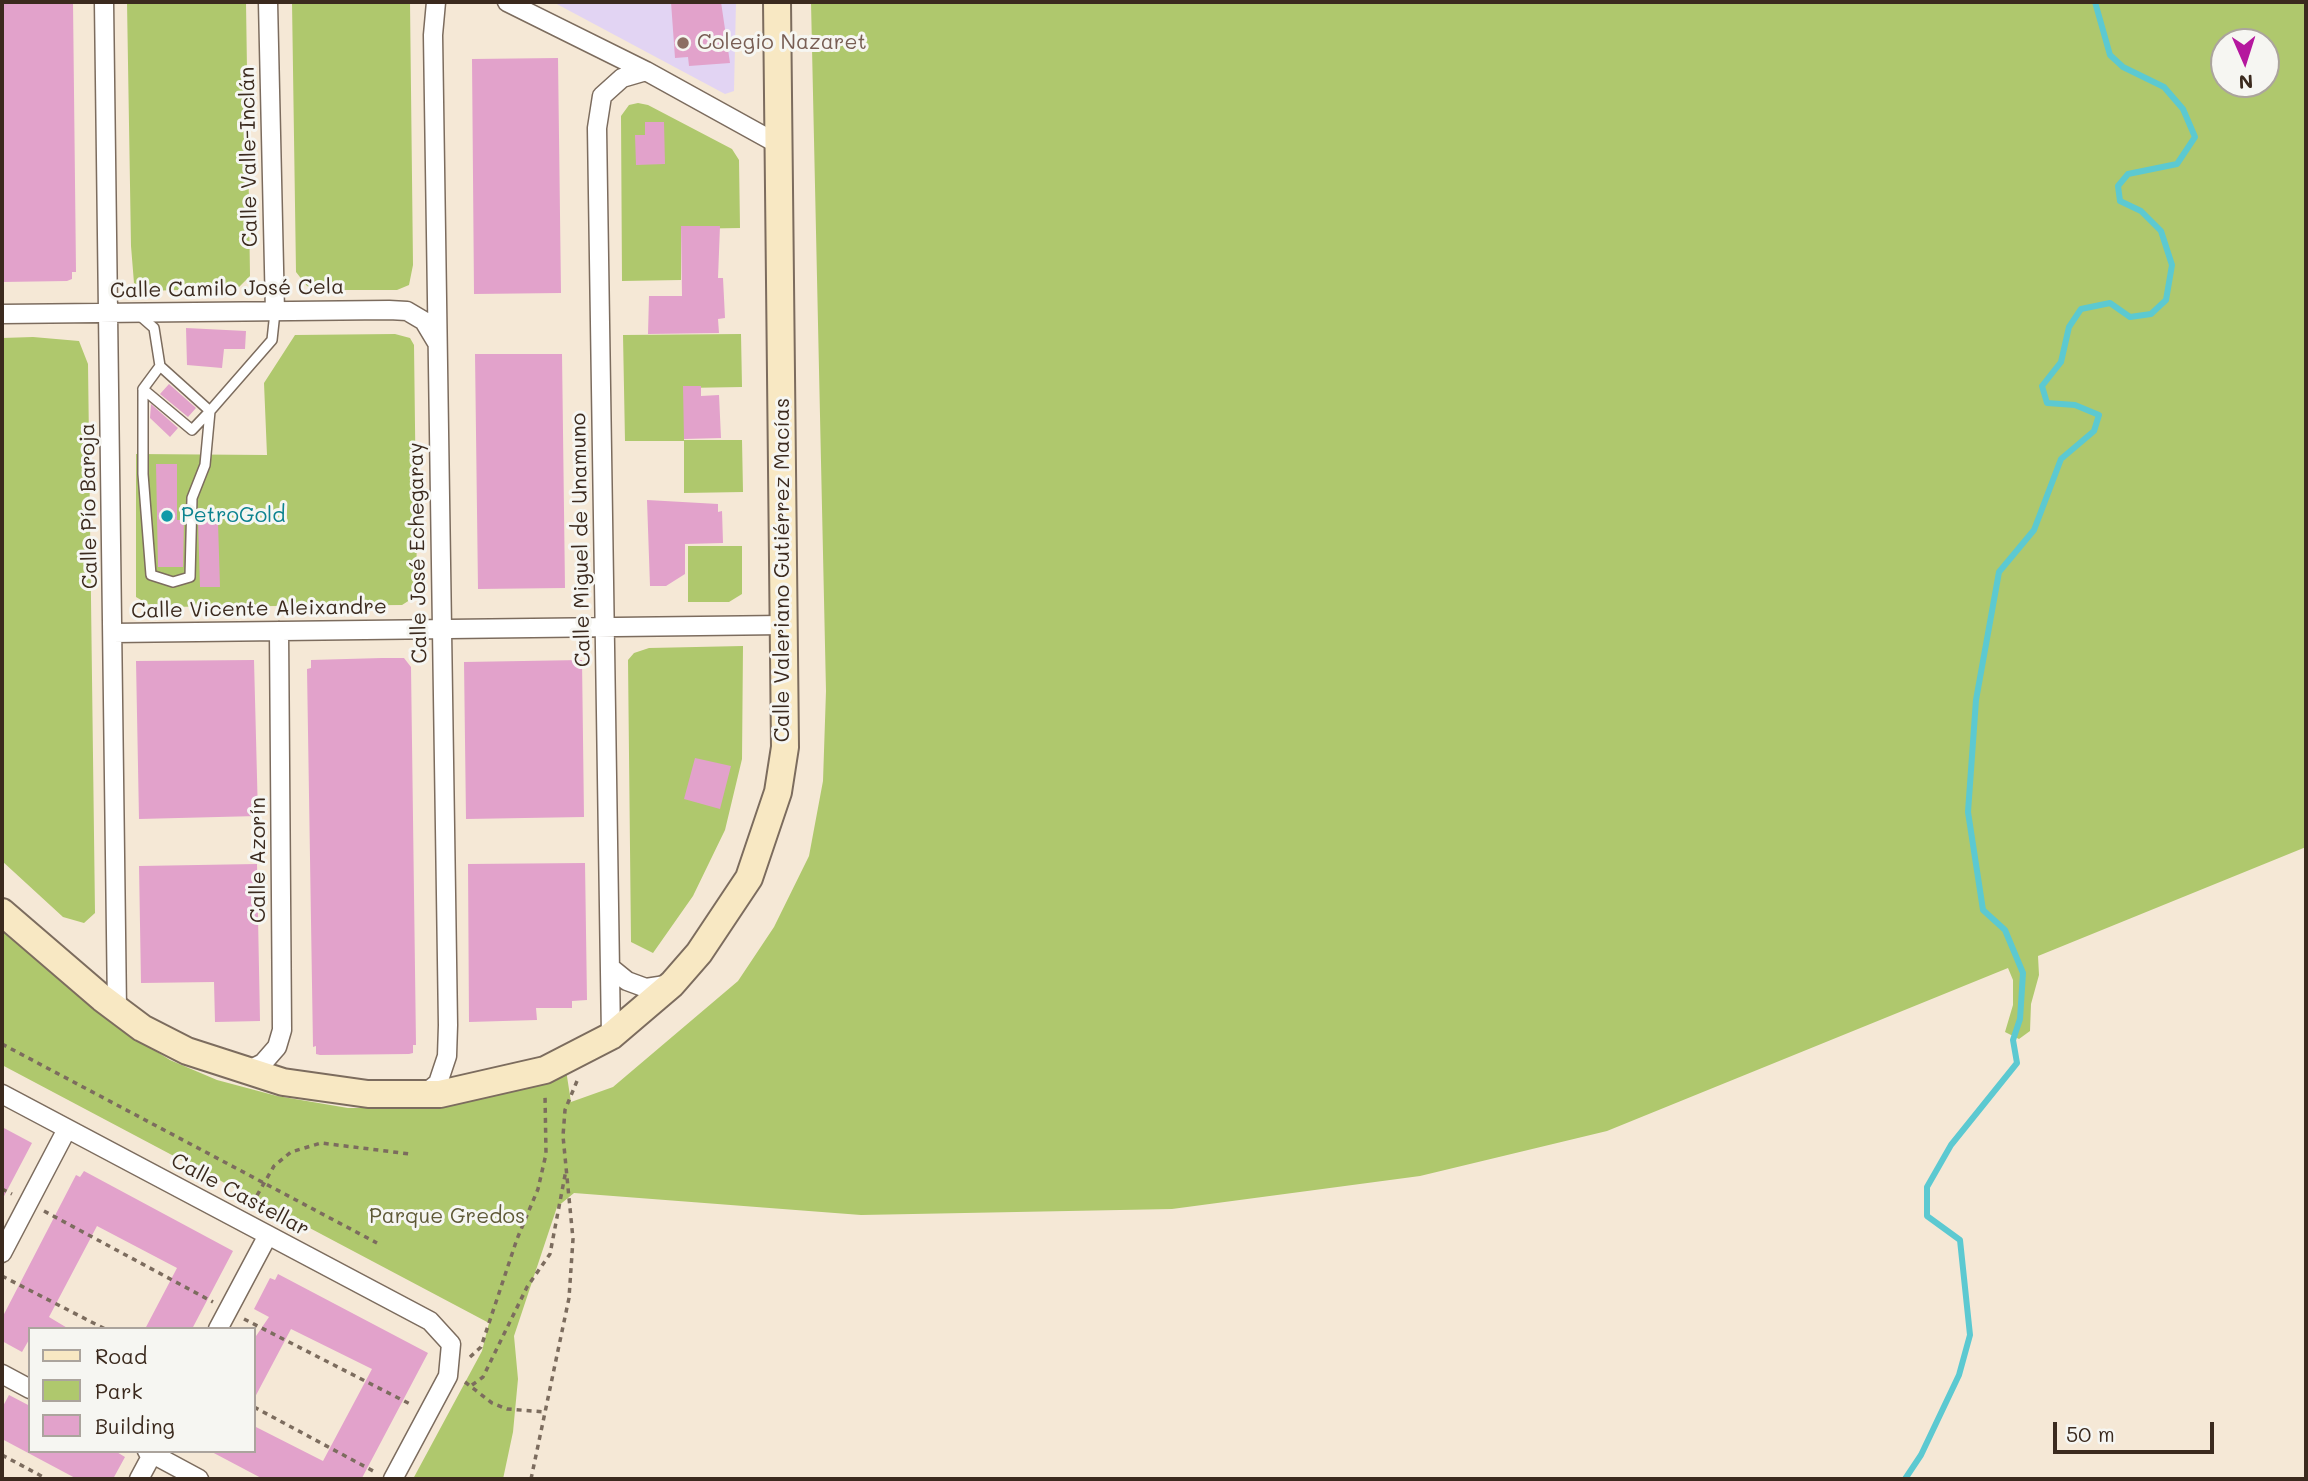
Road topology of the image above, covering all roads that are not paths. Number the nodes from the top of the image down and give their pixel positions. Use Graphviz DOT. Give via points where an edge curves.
graph roads {
  1 [pos="104,2"];
  2 [pos="268,2"];
  3 [pos="436,2"];
  4 [pos="507,2"];
  5 [pos="777,2"];
  6 [pos="646,71"];
  7 [pos="778,144"];
  8 [pos="137,312"];
  9 [pos="275,312"];
  10 [pos="108,313"];
  11 [pos="2,314"];
  12 [pos="438,343"];
  13 [pos="160,366"];
  14 [pos="142,388"];
  15 [pos="211,411"];
  16 [pos="784,625"];
  17 [pos="606,627"];
  18 [pos="442,629"];
  19 [pos="279,631"];
  20 [pos="113,633"];
  21 [pos="2,912"];
  22 [pos="611,968"];
  23 [pos="672,984"];
  24 [pos="117,1010"];
  25 [pos="611,1036"];
  26 [pos="245,1072"];
  27 [pos="2,1094"];
  28 [pos="423,1095"];
  29 [pos="67,1129"];
  30 [pos="268,1235"];
  31 [pos="2,1253"];
  32 [pos="219,1327"];
  33 [pos="2,1374"];
  34 [pos="28,1387"];
  35 [pos="151,1453"];
  36 [pos="153,1453"];
  37 [pos="386,1476"];
  38 [pos="139,1479"];
  39 [pos="199,1479"];
  1 -- 10 [label="street, Calle Pío Baroja"];
  2 -- 9 [label="street, Calle Valle-Inclán"];
  3 -- 12 [label="street, Calle José Echegaray"];
  4 -- 6 [label="street"];
  5 -- 7 [label="main road, Calle Valeriano Gutiérrez Macías"];
  6 -- 7 [label="street"];
  6 -- 17 [label="street, Calle Miguel de Unamuno" via="622,78 602,96 597,128"];
  7 -- 16 [label="main road, Calle Valeriano Gutiérrez Macías"];
  8 -- 9 [label="street, Calle Camilo José Cela"];
  8 -- 10 [label="street, Calle Camilo José Cela"];
  8 -- 13 [label="lane" via="154,328"];
  9 -- 12 [label="street, Calle Camilo José Cela" via="407,311 424,321"];
  9 -- 15 [label="lane" via="272,341"];
  10 -- 11 [label="street, Calle Camilo José Cela"];
  10 -- 20 [label="street, Calle Pío Baroja"];
  12 -- 18 [label="street, Calle José Echegaray"];
  13 -- 14 [label="lane"];
  13 -- 15 [label="lane"];
  14 -- 15 [label="lane" via="192,430"];
  14 -- 15 [label="lane" via="151,575 173,582 190,577 192,498 205,465"];
  16 -- 17 [label="street, Calle Vicente Aleixandre"];
  16 -- 23 [label="main road, Calle Valeriano Gutiérrez Macías" via="785,747 765,837 749,878 723,920"];
  17 -- 18 [label="street, Calle Vicente Aleixandre"];
  17 -- 22 [label="street, Calle Miguel de Unamuno"];
  18 -- 19 [label="street, Calle Vicente Aleixandre"];
  18 -- 28 [label="street, Calle José Echegaray" via="447,1056 438,1083"];
  19 -- 20 [label="street, Calle Vicente Aleixandre"];
  19 -- 26 [label="street, Calle Azorín" via="282,1030 277,1047 263,1063"];
  20 -- 24 [label="street, Calle Pío Baroja"];
  21 -- 24 [label="main road, Calle Valeriano Gutiérrez Macías"];
  22 -- 23 [label="street" via="646,988"];
  22 -- 25 [label="street, Calle Miguel de Unamuno"];
  23 -- 25 [label="main road, Calle Valeriano Gutiérrez Macías"];
  24 -- 26 [label="main road, Calle Valeriano Gutiérrez Macías" via="187,1051"];
  25 -- 28 [label="main road, Calle Valeriano Gutiérrez Macías" via="528,1076"];
  26 -- 28 [label="main road, Calle Valeriano Gutiérrez Macías" via="327,1090"];
  27 -- 29 [label="street, Calle Castellar"];
  29 -- 30 [label="street, Calle Castellar"];
  29 -- 31 [label="street"];
  30 -- 32 [label="street"];
  30 -- 37 [label="street, Calle Castellar" via="430,1321 451,1343 449,1376"];
  33 -- 34 [label="street"];
  35 -- 38 [label="street"];
  36 -- 39 [label="street"];
}
